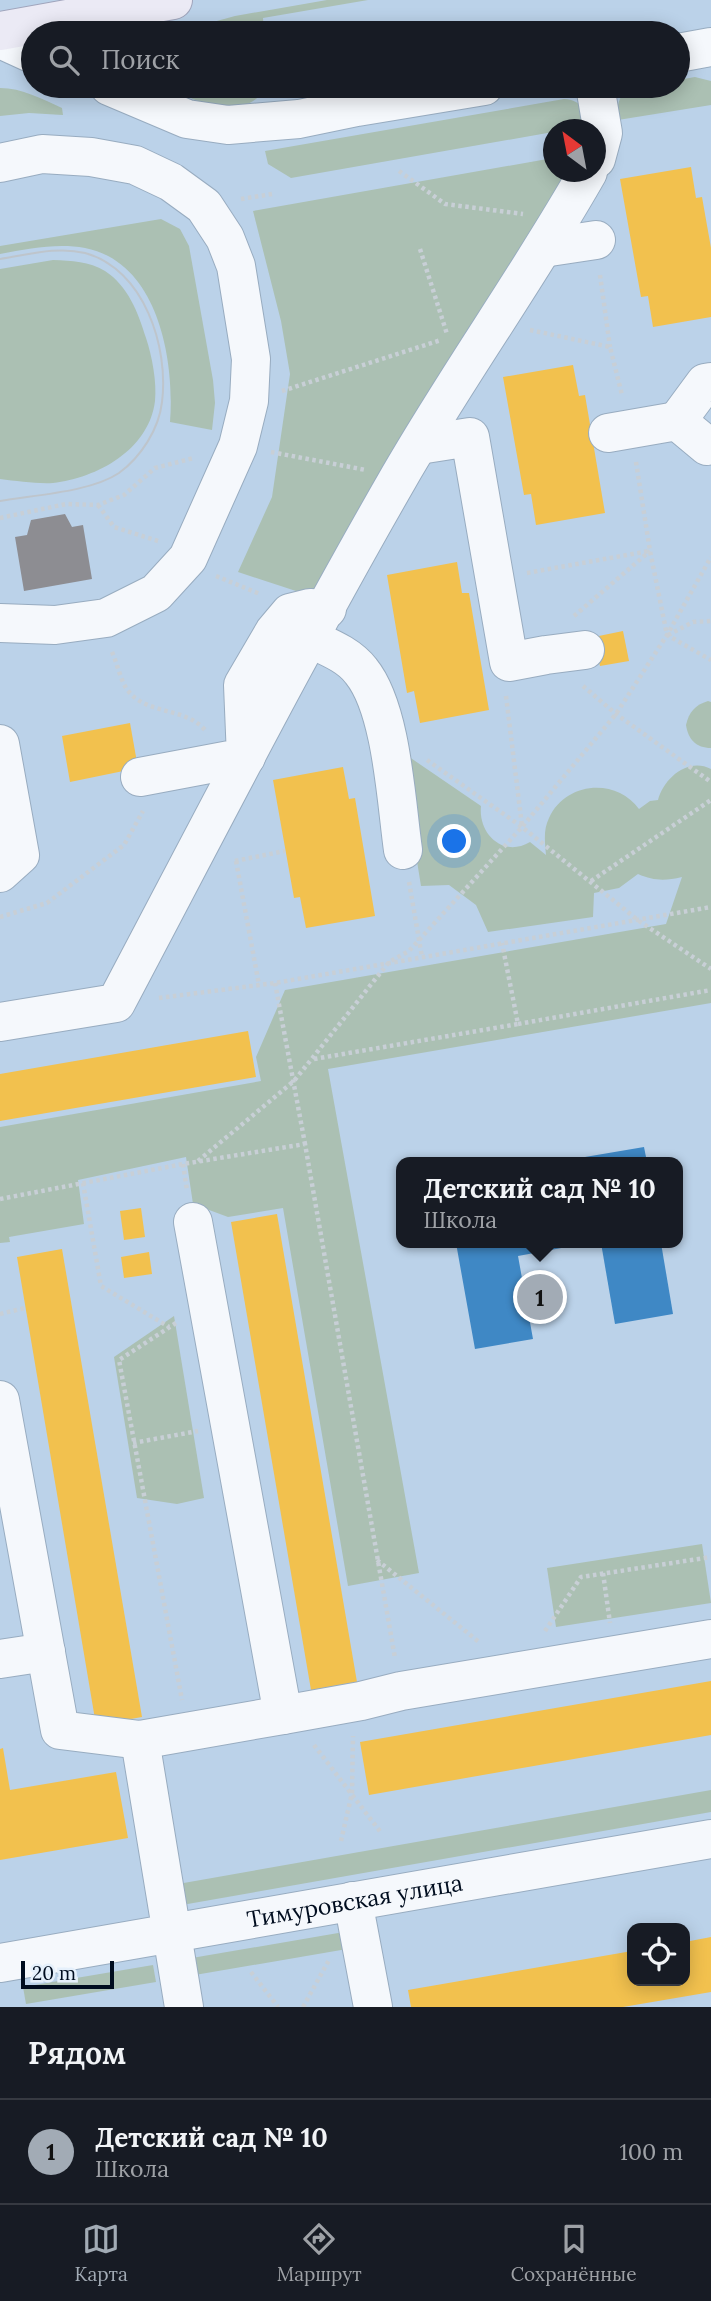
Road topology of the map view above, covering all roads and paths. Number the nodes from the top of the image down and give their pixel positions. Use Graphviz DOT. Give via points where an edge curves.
graph roads {
  1 [pos="173,0"];
  2 [pos="56,21"];
  3 [pos="21,27"];
  4 [pos="0,31"];
  5 [pos="0,39"];
  6 [pos="711,47"];
  7 [pos="21,49"];
  8 [pos="690,51"];
  9 [pos="137,98"];
  10 [pos="411,98"];
  11 [pos="597,98"];
  12 [pos="601,119"];
  13 [pos="0,163"];
  14 [pos="400,171"];
  15 [pos="583,182"];
  16 [pos="552,233"];
  17 [pos="596,240"];
  18 [pos="420,249"];
  19 [pos="494,323"];
  20 [pos="610,347"];
  21 [pos="711,382"];
  22 [pos="249,401"];
  23 [pos="677,421"];
  24 [pos="619,432"];
  25 [pos="419,445"];
  26 [pos="711,445"];
  27 [pos="650,551"];
  28 [pos="711,556"];
  29 [pos="495,579"];
  30 [pos="100,618"];
  31 [pos="711,621"];
  32 [pos="0,623"];
  33 [pos="319,624"];
  34 [pos="667,635"];
  35 [pos="585,650"];
  36 [pos="546,655"];
  37 [pos="711,660"];
  38 [pos="509,662"];
  39 [pos="615,714"];
  40 [pos="386,731"];
  41 [pos="0,744"];
  42 [pos="232,760"];
  43 [pos="140,777"];
  44 [pos="711,782"];
  45 [pos="711,800"];
  46 [pos="522,827"];
  47 [pos="201,842"];
  48 [pos="403,850"];
  49 [pos="285,851"];
  50 [pos="236,861"];
  51 [pos="0,873"];
  52 [pos="591,881"];
  53 [pos="711,907"];
  54 [pos="0,917"];
  55 [pos="639,921"];
  56 [pos="419,939"];
  57 [pos="502,943"];
  58 [pos="422,957"];
  59 [pos="389,962"];
  60 [pos="711,969"];
  61 [pos="275,983"];
  62 [pos="259,985"];
  63 [pos="711,990"];
  64 [pos="116,1003"];
  65 [pos="0,1022"];
  66 [pos="518,1024"];
  67 [pos="312,1059"];
  68 [pos="294,1082"];
  69 [pos="305,1144"];
  70 [pos="197,1161"];
  71 [pos="83,1183"];
  72 [pos="0,1199"];
  73 [pos="193,1222"];
  74 [pos="206,1303"];
  75 [pos="25,1308"];
  76 [pos="0,1314"];
  77 [pos="169,1327"];
  78 [pos="0,1400"];
  79 [pos="711,1557"];
  80 [pos="377,1560"];
  81 [pos="711,1639"];
  82 [pos="46,1652"];
  83 [pos="0,1659"];
  84 [pos="518,1673"];
  85 [pos="401,1691"];
  86 [pos="361,1701"];
  87 [pos="283,1715"];
  88 [pos="188,1731"];
  89 [pos="141,1740"];
  90 [pos="314,1745"];
  91 [pos="352,1793"];
  92 [pos="382,1834"];
  93 [pos="711,1839"];
  94 [pos="341,1841"];
  95 [pos="353,1901"];
  96 [pos="172,1933"];
  97 [pos="330,1959"];
  98 [pos="0,1963"];
  99 [pos="251,1972"];
  100 [pos="184,2007"];
  101 [pos="278,2007"];
  102 [pos="303,2007"];
  103 [pos="373,2007"];
  1 -- 2 [label="main road"];
  3 -- 4 [label="main road"];
  5 -- 7 [label="street"];
  6 -- 8 [label="street"];
  9 -- 10 [label="street" via="187,119 228,125 299,119"];
  11 -- 12 [label="street"];
  13 -- 22 [label="street" via="42,155 135,165 171,182 204,206 236,266 251,359"];
  14 -- 16 [label="path" via="445,204"];
  15 -- 16 [label="street"];
  16 -- 17 [label="street"];
  16 -- 19 [label="street"];
  17 -- 20 [label="path"];
  18 -- 22 [label="path" via="448,338"];
  19 -- 20 [label="path"];
  19 -- 25 [label="street"];
  20 -- 24 [label="path"];
  21 -- 23 [label="street" via="705,383"];
  22 -- 30 [label="street" via="238,446 188,558 156,593"];
  23 -- 24 [label="street"];
  23 -- 26 [label="street"];
  24 -- 27 [label="path"];
  25 -- 29 [label="street" via="470,437"];
  25 -- 33 [label="street"];
  27 -- 29 [label="path"];
  27 -- 34 [label="path"];
  27 -- 36 [label="path" via="547,639"];
  28 -- 34 [label="path"];
  29 -- 38 [label="street"];
  30 -- 32 [label="street" via="55,625"];
  30 -- 42 [label="path" via="126,687 143,704 191,718"];
  31 -- 34 [label="path" via="693,622"];
  33 -- 40 [label="street" via="375,693"];
  33 -- 42 [label="street" via="310,608 290,613 274,632 243,685"];
  34 -- 37 [label="path"];
  34 -- 39 [label="path"];
  35 -- 36 [label="street"];
  36 -- 38 [label="street"];
  36 -- 39 [label="path"];
  38 -- 46 [label="path" via="506,693"];
  39 -- 44 [label="path"];
  39 -- 46 [label="path"];
  40 -- 46 [label="path"];
  40 -- 48 [label="street"];
  41 -- 51 [label="street" via="20,855"];
  42 -- 43 [label="street"];
  42 -- 47 [label="street"];
  43 -- 54 [label="path" via="143,814 124,845 47,903"];
  45 -- 52 [label="path"];
  46 -- 52 [label="path"];
  46 -- 56 [label="path"];
  47 -- 50 [label="path"];
  47 -- 64 [label="street"];
  48 -- 56 [label="path"];
  49 -- 50 [label="path"];
  50 -- 62 [label="path"];
  52 -- 55 [label="path"];
  53 -- 55 [label="path"];
  55 -- 57 [label="path"];
  55 -- 60 [label="path"];
  56 -- 58 [label="path"];
  56 -- 59 [label="path"];
  57 -- 58 [label="path"];
  57 -- 66 [label="path"];
  58 -- 59 [label="path"];
  59 -- 61 [label="path"];
  59 -- 67 [label="path"];
  61 -- 62 [label="path"];
  61 -- 68 [label="path"];
  62 -- 64 [label="path"];
  63 -- 66 [label="path"];
  64 -- 65 [label="street"];
  66 -- 67 [label="path"];
  67 -- 68 [label="path"];
  68 -- 69 [label="path"];
  68 -- 70 [label="path"];
  69 -- 70 [label="path"];
  69 -- 80 [label="path"];
  70 -- 71 [label="path"];
  71 -- 72 [label="path"];
  71 -- 77 [label="path" via="101,1286"];
  73 -- 74 [label="street"];
  74 -- 77 [label="path"];
  74 -- 87 [label="street"];
  75 -- 76 [label="path"];
  77 -- 88 [label="path" via="119,1360"];
  78 -- 82 [label="street"];
  79 -- 84 [label="path" via="581,1577"];
  80 -- 84 [label="path"];
  80 -- 85 [label="path"];
  81 -- 84 [label="street"];
  82 -- 83 [label="street"];
  82 -- 89 [label="street" via="60,1730"];
  84 -- 85 [label="street"];
  85 -- 86 [label="street"];
  86 -- 87 [label="street"];
  86 -- 91 [label="path" via="354,1736"];
  87 -- 88 [label="street"];
  88 -- 89 [label="street"];
  89 -- 96 [label="street"];
  90 -- 91 [label="path"];
  91 -- 92 [label="path"];
  91 -- 94 [label="path"];
  93 -- 95 [label="street, Тимуровская улица"];
  95 -- 96 [label="street, Тимуровская улица"];
  95 -- 103 [label="street"];
  96 -- 98 [label="street, Тимуровская улица"];
  96 -- 100 [label="street"];
  97 -- 102 [label="path"];
  99 -- 101 [label="path"];
}
